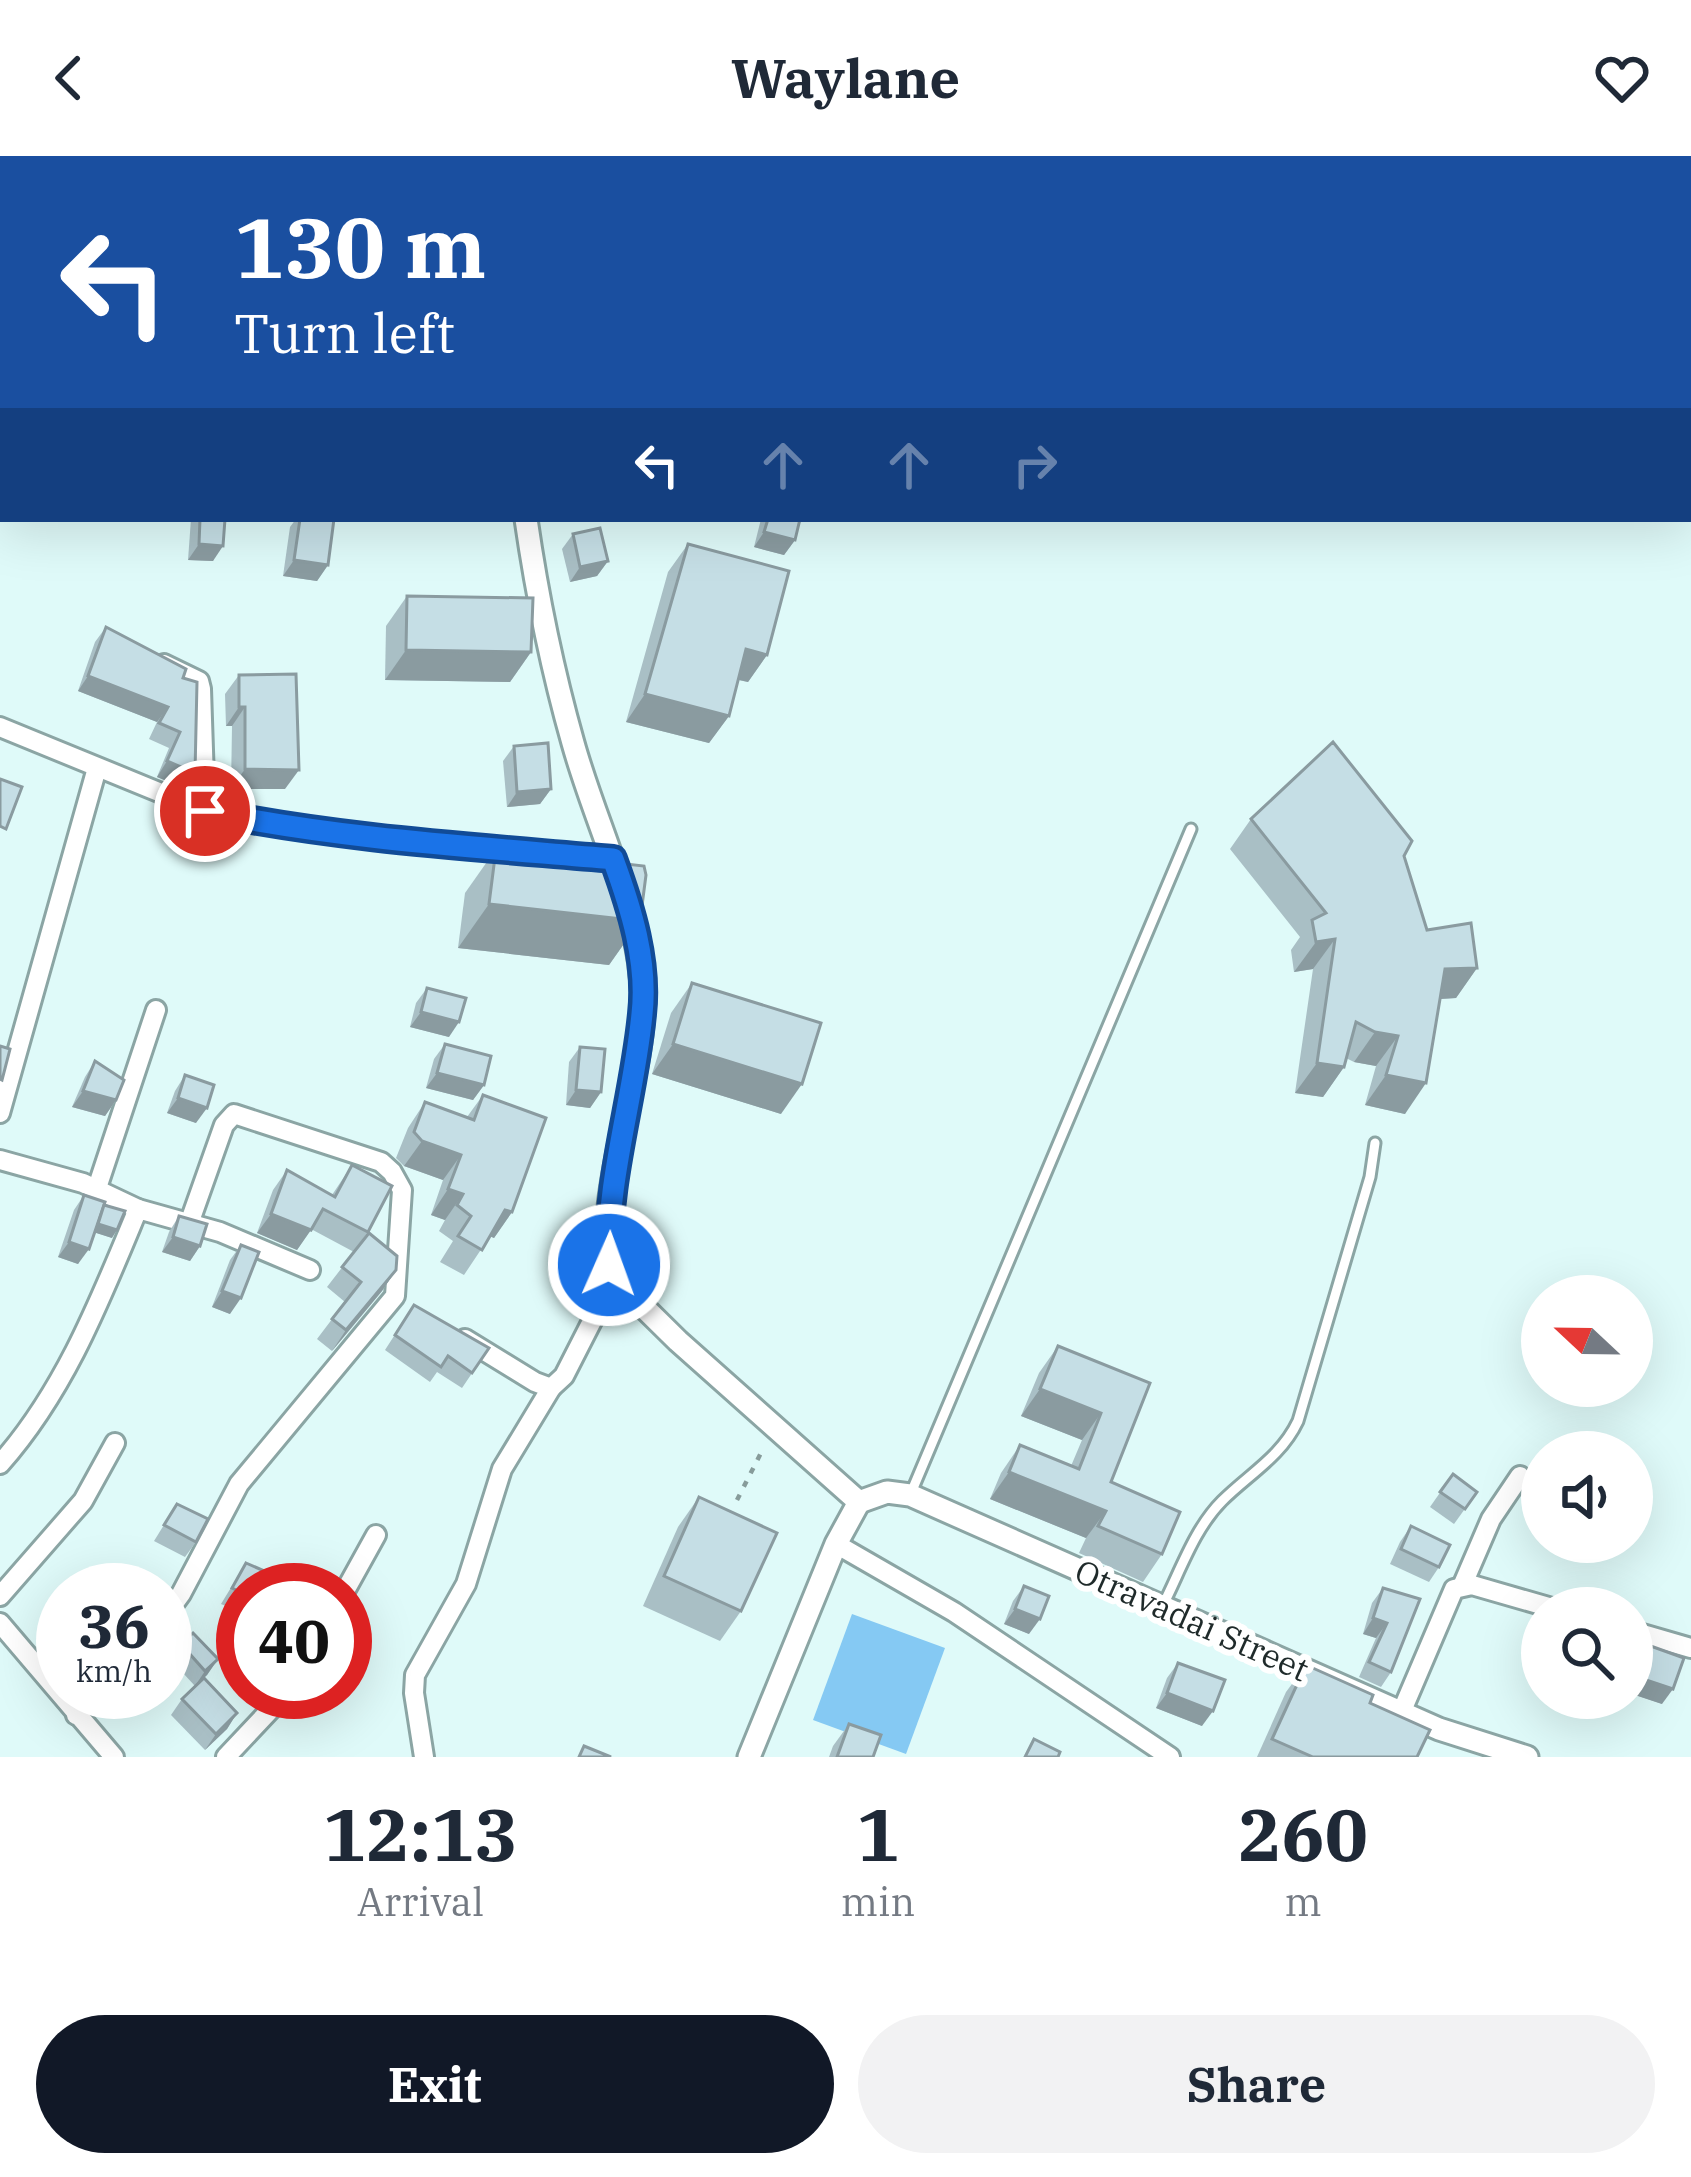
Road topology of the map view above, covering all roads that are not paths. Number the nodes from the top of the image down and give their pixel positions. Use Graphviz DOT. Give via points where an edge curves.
graph roads {
  1 [pos="0,165"];
  2 [pos="0,182"];
  3 [pos="526,522"];
  4 [pos="145,655"];
  5 [pos="2,734"];
  6 [pos="98,768"];
  7 [pos="205,811"];
  8 [pos="1191,829"];
  9 [pos="613,859"];
  10 [pos="156,1010"];
  11 [pos="0,1113"];
  12 [pos="1375,1143"];
  13 [pos="0,1160"];
  14 [pos="97,1189"];
  15 [pos="138,1209"];
  16 [pos="190,1221"];
  17 [pos="310,1270"];
  18 [pos="614,1278"];
  19 [pos="443,1325"];
  20 [pos="551,1388"];
  21 [pos="115,1443"];
  22 [pos="0,1464"];
  23 [pos="1520,1476"];
  24 [pos="910,1495"];
  25 [pos="859,1502"];
  26 [pos="376,1535"];
  27 [pos="836,1544"];
  28 [pos="360,1563"];
  29 [pos="192,1573"];
  30 [pos="1463,1584"];
  31 [pos="0,1596"];
  32 [pos="1521,1600"];
  33 [pos="1162,1606"];
  34 [pos="0,1623"];
  35 [pos="1653,1637"];
  36 [pos="1691,1648"];
  37 [pos="36,1666"];
  38 [pos="1401,1713"];
  39 [pos="80,1719"];
  40 [pos="262,1719"];
  41 [pos="1139,1737"];
  42 [pos="114,1757"];
  43 [pos="226,1757"];
  44 [pos="424,1757"];
  45 [pos="749,1757"];
  46 [pos="1127,1757"];
  47 [pos="1170,1757"];
  48 [pos="1527,1757"];
  1 -- 2 [label="street"];
  3 -- 9 [label="street" via="574,746"];
  4 -- 7 [label="street" via="199,681"];
  5 -- 6 [label="street"];
  6 -- 7 [label="street"];
  6 -- 11 [label="street"];
  7 -- 9 [label="street"];
  8 -- 24 [label="lane"];
  9 -- 18 [label="street" via="635,922 643,1010 613,1190"];
  10 -- 14 [label="street"];
  12 -- 33 [label="lane" via="1298,1421 1288,1442 1206,1521"];
  13 -- 14 [label="street"];
  14 -- 15 [label="street"];
  15 -- 16 [label="street"];
  15 -- 22 [label="street" via="86,1333"];
  16 -- 17 [label="street"];
  16 -- 29 [label="street" via="235,1114 381,1162 402,1190 399,1298 239,1484"];
  18 -- 20 [label="street"];
  18 -- 25 [label="street"];
  19 -- 20 [label="street"];
  20 -- 44 [label="street" via="502,1469 466,1584 415,1675"];
  21 -- 31 [label="street" via="82,1501"];
  23 -- 30 [label="street"];
  24 -- 25 [label="street" via="887,1492"];
  24 -- 33 [label="street, Otravadai Street"];
  25 -- 27 [label="street"];
  26 -- 28 [label="street"];
  27 -- 41 [label="street"];
  27 -- 45 [label="street"];
  30 -- 32 [label="street"];
  30 -- 38 [label="street" via="1447,1600"];
  33 -- 38 [label="street, Otravadai Street"];
  34 -- 37 [label="street"];
  35 -- 36 [label="street"];
  38 -- 48 [label="street, Otravadai Street"];
  39 -- 42 [label="street"];
  40 -- 43 [label="street"];
  41 -- 46 [label="street"];
  41 -- 47 [label="street"];
}
